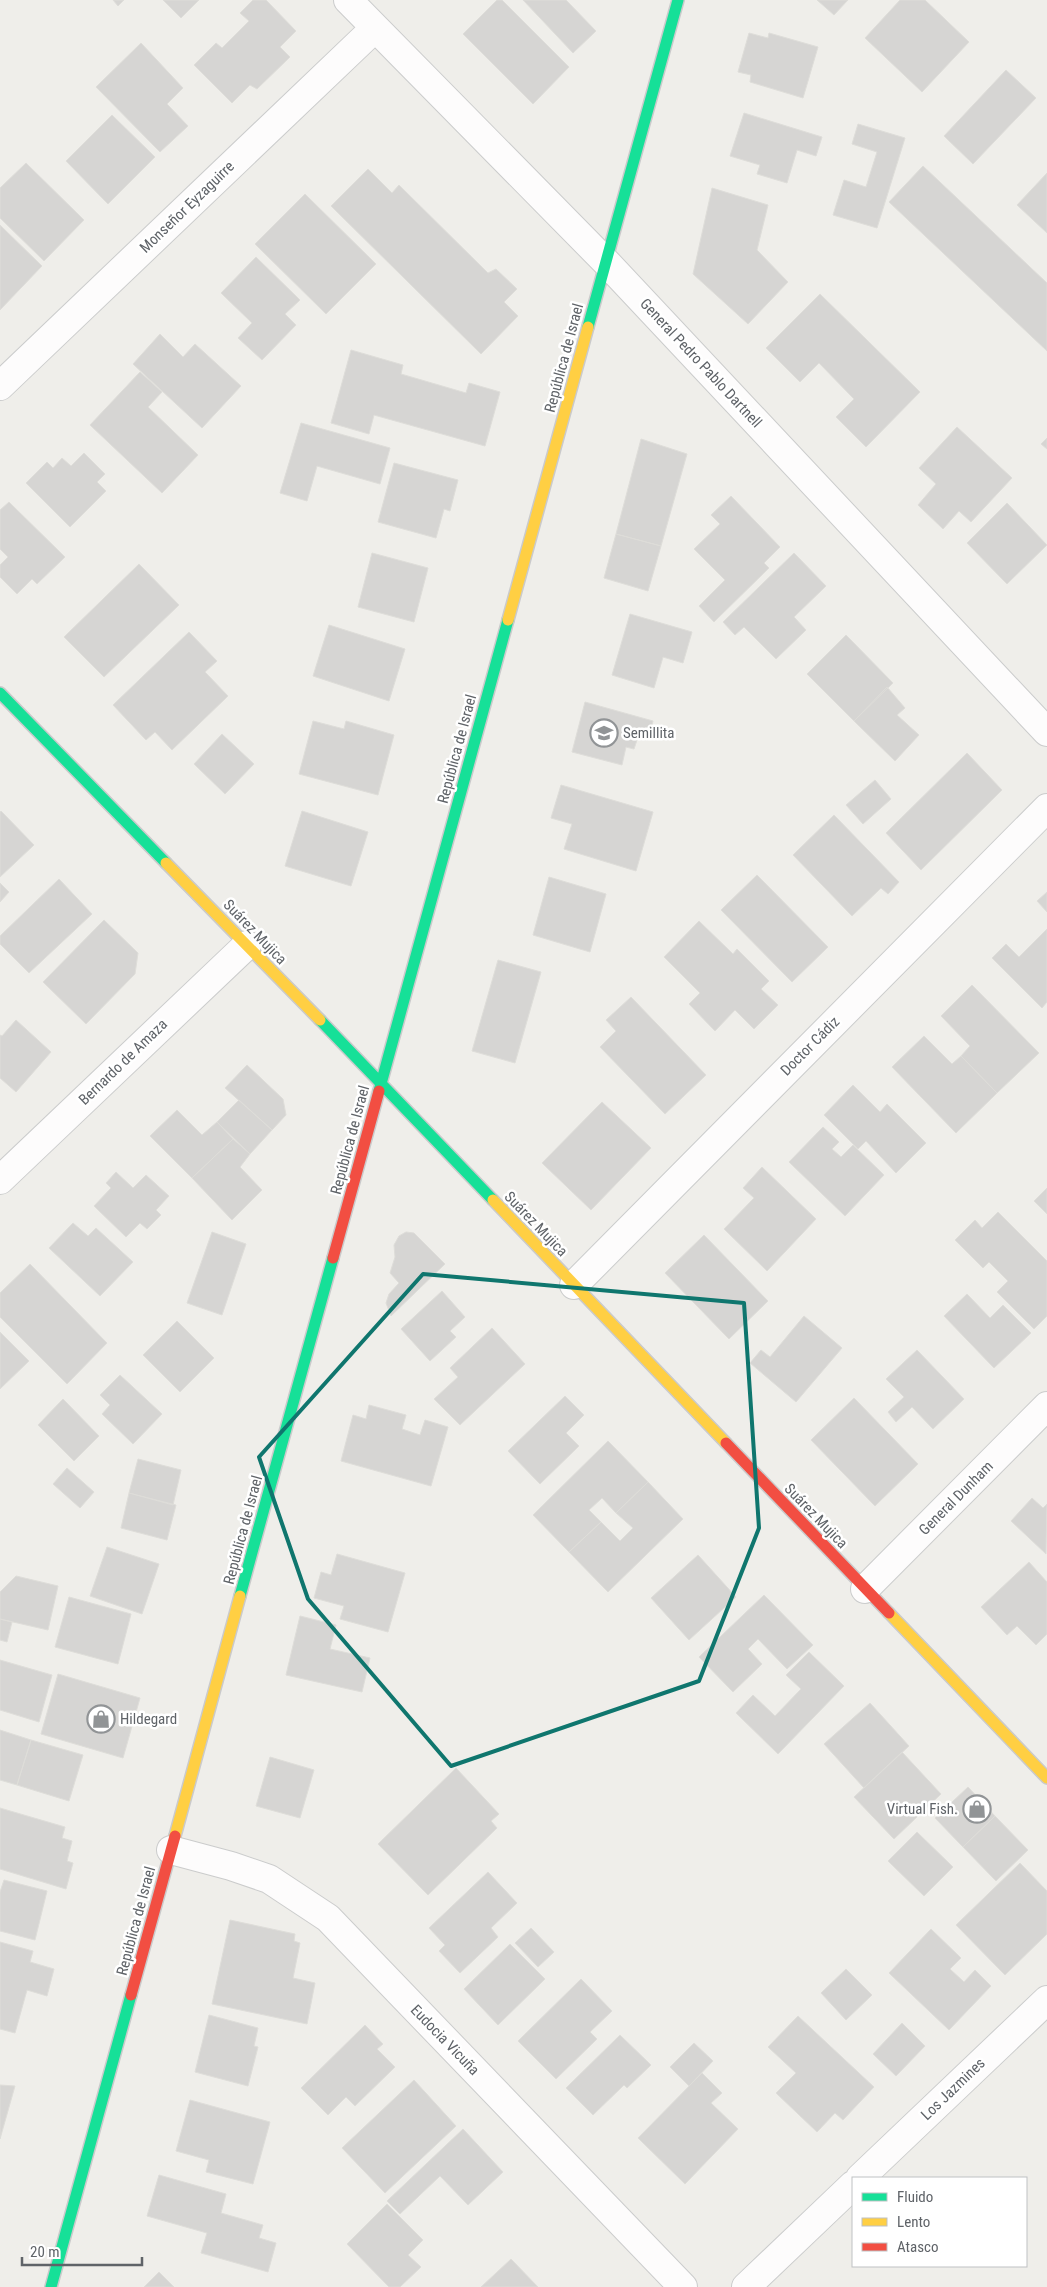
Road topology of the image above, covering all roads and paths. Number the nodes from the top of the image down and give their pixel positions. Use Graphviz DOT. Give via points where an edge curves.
graph roads {
  1 [pos="348,0"];
  2 [pos="678,0"];
  3 [pos="375,28"];
  4 [pos="606,262"];
  5 [pos="0,386"];
  6 [pos="0,693"];
  7 [pos="1047,732"];
  8 [pos="1047,808"];
  9 [pos="247,945"];
  10 [pos="381,1083"];
  11 [pos="0,1180"];
  12 [pos="574,1285"];
  13 [pos="1047,1406"];
  14 [pos="865,1589"];
  15 [pos="1047,1778"];
  16 [pos="171,1850"];
  17 [pos="1047,2000"];
  18 [pos="861,2177"];
  19 [pos="852,2186"];
  20 [pos="51,2287"];
  21 [pos="683,2287"];
  22 [pos="746,2287"];
  1 -- 3 [label="street, General Pedro Pablo Dartnell"];
  2 -- 4 [label="street, República de Israel"];
  3 -- 4 [label="street, General Pedro Pablo Dartnell"];
  3 -- 5 [label="street, Monseñor Eyzaguirre"];
  4 -- 7 [label="street, General Pedro Pablo Dartnell"];
  4 -- 10 [label="street, República de Israel"];
  6 -- 9 [label="street, Suárez Mujica"];
  8 -- 12 [label="street, Doctor Cádiz"];
  9 -- 10 [label="street, Suárez Mujica"];
  9 -- 11 [label="street, Bernardo de Amaza"];
  10 -- 12 [label="street, Suárez Mujica"];
  10 -- 16 [label="street, República de Israel"];
  12 -- 14 [label="street, Suárez Mujica"];
  13 -- 14 [label="street, General Dunham"];
  14 -- 15 [label="street, Suárez Mujica"];
  16 -- 20 [label="street, República de Israel"];
  16 -- 21 [label="street, Eudocia Vicuña" via="269,1879 328,1918"];
  17 -- 18 [label="street, Los Jazmines"];
  19 -- 22 [label="street"];
}
